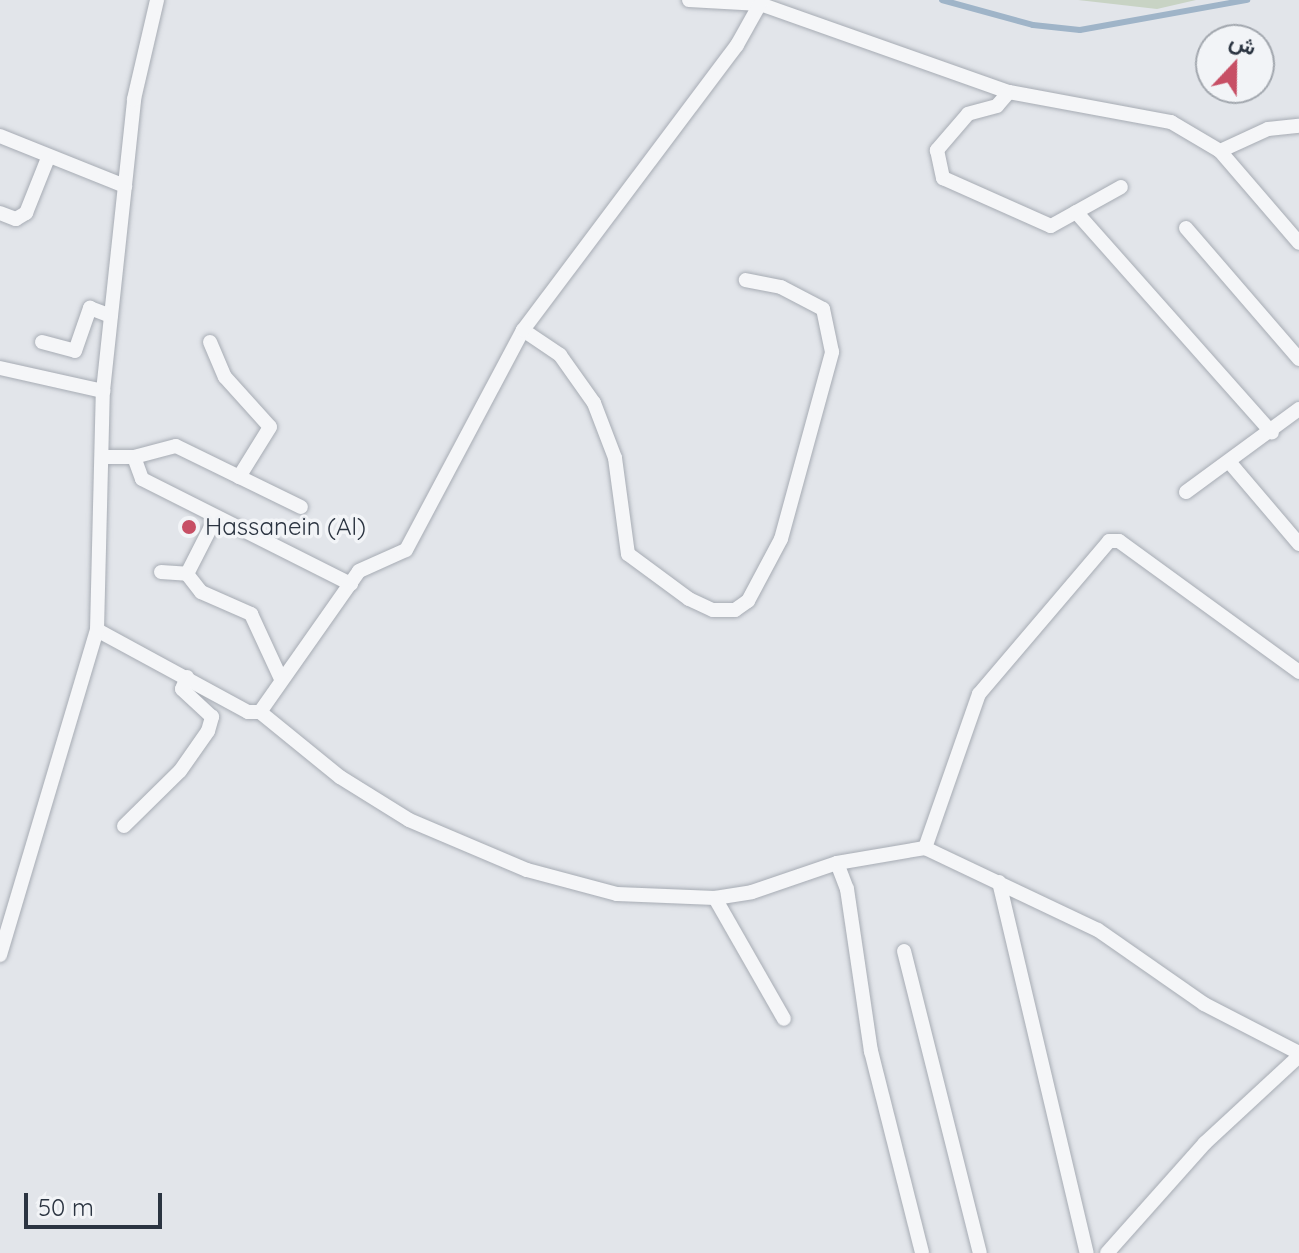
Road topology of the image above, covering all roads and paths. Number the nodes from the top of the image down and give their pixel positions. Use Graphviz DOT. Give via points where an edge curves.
graph roads {
  1 [pos="157,0"];
  2 [pos="689,0"];
  3 [pos="760,4"];
  4 [pos="1009,92"];
  5 [pos="1299,126"];
  6 [pos="0,136"];
  7 [pos="1220,151"];
  8 [pos="48,158"];
  9 [pos="125,186"];
  10 [pos="1121,187"];
  11 [pos="1076,212"];
  12 [pos="0,213"];
  13 [pos="1186,228"];
  14 [pos="1299,243"];
  15 [pos="746,280"];
  16 [pos="111,316"];
  17 [pos="523,330"];
  18 [pos="42,342"];
  19 [pos="210,342"];
  20 [pos="1299,359"];
  21 [pos="0,368"];
  22 [pos="103,391"];
  23 [pos="1299,409"];
  24 [pos="1272,433"];
  25 [pos="102,457"];
  26 [pos="134,457"];
  27 [pos="1231,464"];
  28 [pos="239,477"];
  29 [pos="1186,492"];
  30 [pos="301,507"];
  31 [pos="216,517"];
  32 [pos="1299,544"];
  33 [pos="161,572"];
  34 [pos="187,574"];
  35 [pos="351,584"];
  36 [pos="97,630"];
  37 [pos="1299,672"];
  38 [pos="187,677"];
  39 [pos="281,679"];
  40 [pos="260,712"];
  41 [pos="124,826"];
  42 [pos="925,848"];
  43 [pos="837,863"];
  44 [pos="999,882"];
  45 [pos="715,898"];
  46 [pos="904,951"];
  47 [pos="0,955"];
  48 [pos="784,1019"];
  49 [pos="1299,1054"];
  50 [pos="922,1253"];
  51 [pos="980,1253"];
  52 [pos="1087,1253"];
  53 [pos="1107,1253"];
  1 -- 9 [label="street" via="143,43"];
  2 -- 3 [label="street"];
  3 -- 4 [label="street"];
  3 -- 17 [label="street" via="737,45"];
  4 -- 7 [label="street" via="1171,122"];
  4 -- 11 [label="street" via="997,106 968,114 937,150 943,178 1051,226"];
  5 -- 7 [label="street" via="1268,129"];
  6 -- 8 [label="street"];
  7 -- 14 [label="street"];
  8 -- 9 [label="street"];
  8 -- 12 [label="street" via="26,213 16,219"];
  9 -- 16 [label="street"];
  10 -- 11 [label="street"];
  11 -- 24 [label="street"];
  13 -- 20 [label="street"];
  15 -- 17 [label="street" via="781,287 823,309 832,352 781,539 748,601 735,610 713,610 689,599 628,554 615,458 594,403 560,355"];
  16 -- 18 [label="street" via="90,308 75,351"];
  16 -- 22 [label="street"];
  17 -- 35 [label="street" via="418,533 406,550 359,571"];
  19 -- 28 [label="street" via="225,377 270,427"];
  21 -- 22 [label="street"];
  22 -- 25 [label="street"];
  23 -- 24 [label="street"];
  24 -- 27 [label="street"];
  25 -- 26 [label="street"];
  25 -- 36 [label="street"];
  26 -- 28 [label="street" via="176,446"];
  26 -- 31 [label="street" via="142,479"];
  27 -- 29 [label="street" via="1223,462"];
  27 -- 32 [label="street"];
  28 -- 30 [label="street"];
  31 -- 34 [label="street"];
  31 -- 35 [label="street"];
  33 -- 34 [label="street"];
  34 -- 39 [label="street" via="201,592 251,614"];
  35 -- 39 [label="street"];
  36 -- 38 [label="street"];
  36 -- 47 [label="street"];
  37 -- 42 [label="street" via="1119,541 1109,541 979,694"];
  38 -- 40 [label="street" via="248,712"];
  38 -- 41 [label="street" via="182,689 212,717 208,731 180,771"];
  39 -- 40 [label="street"];
  40 -- 45 [label="street" via="366,795 515,865 617,894"];
  42 -- 43 [label="street"];
  42 -- 44 [label="street"];
  43 -- 45 [label="street" via="752,892"];
  43 -- 50 [label="street" via="847,889 871,1051"];
  44 -- 49 [label="street" via="1098,930 1204,1004"];
  44 -- 52 [label="street"];
  45 -- 48 [label="street"];
  46 -- 51 [label="street"];
  49 -- 53 [label="street" via="1205,1143"];
}
